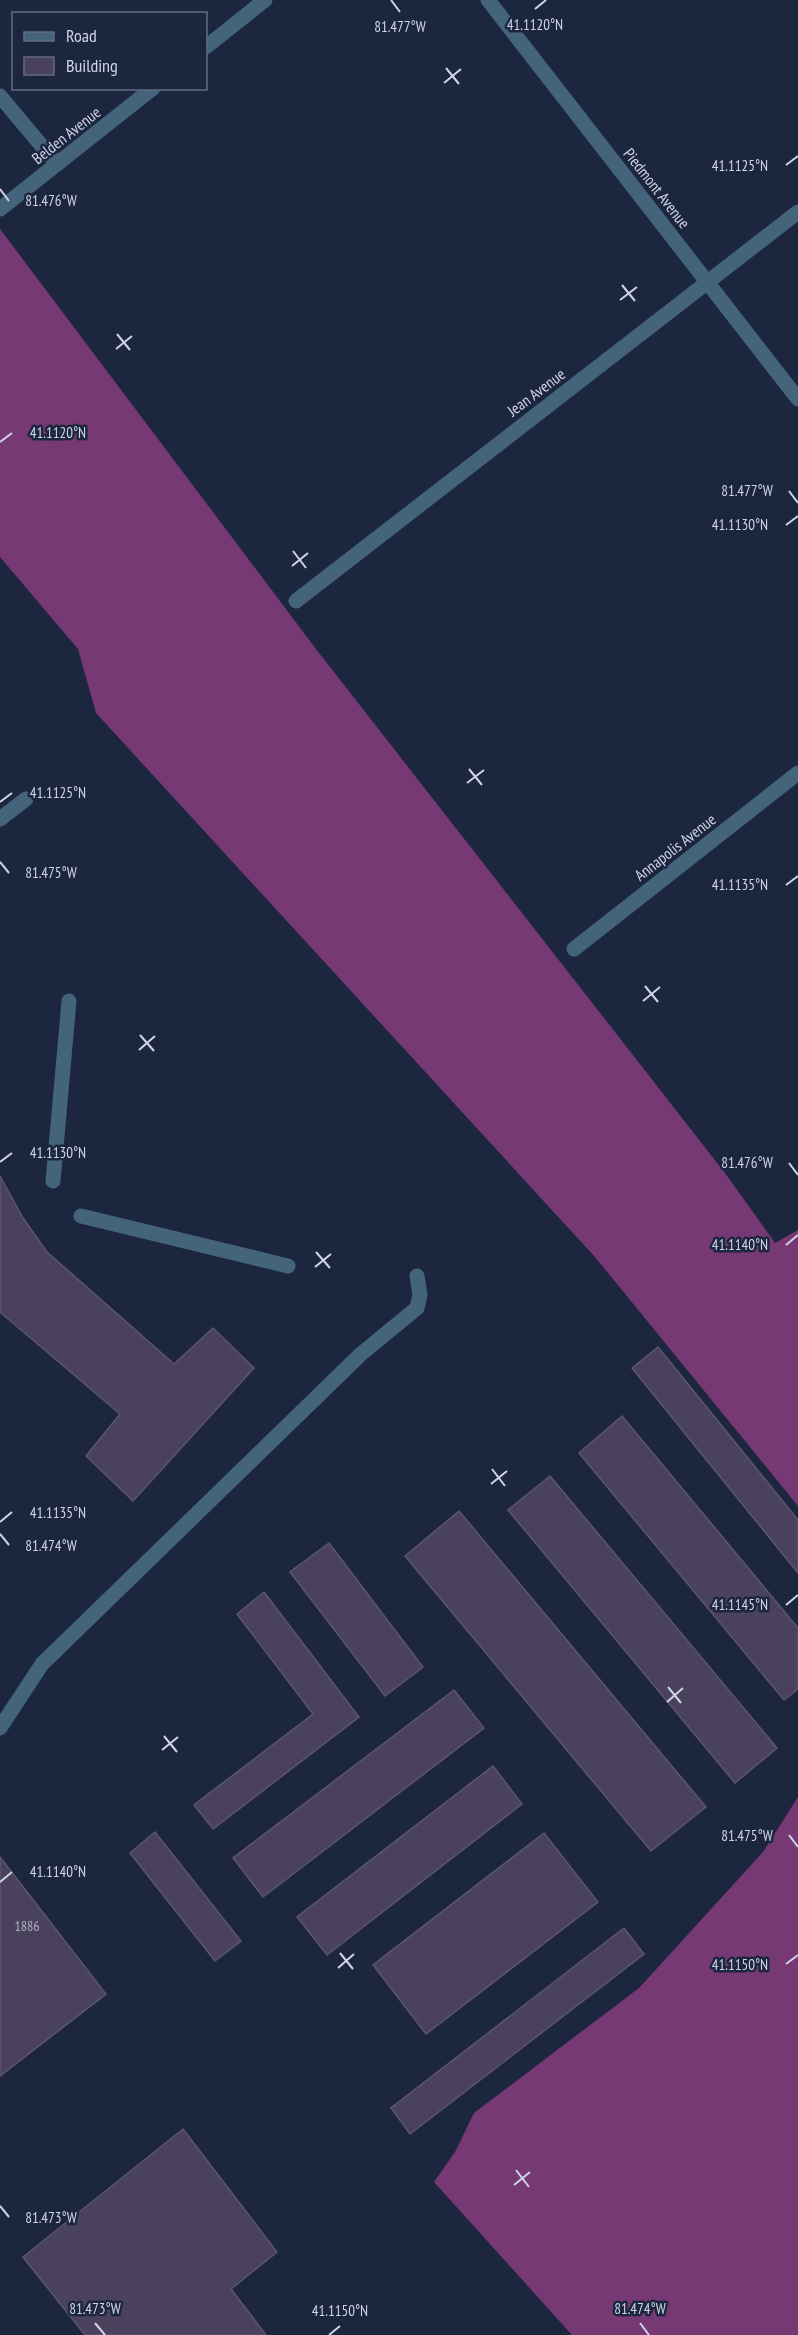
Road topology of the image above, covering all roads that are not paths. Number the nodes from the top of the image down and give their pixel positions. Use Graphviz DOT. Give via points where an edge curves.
graph roads {
  1 [pos="265,0"];
  2 [pos="488,0"];
  3 [pos="207,46"];
  4 [pos="150,90"];
  5 [pos="0,96"];
  6 [pos="57,164"];
  7 [pos="0,209"];
  8 [pos="798,212"];
  9 [pos="709,282"];
  10 [pos="798,399"];
  11 [pos="296,601"];
  12 [pos="798,773"];
  13 [pos="26,799"];
  14 [pos="0,819"];
  15 [pos="574,949"];
  16 [pos="69,1002"];
  17 [pos="53,1181"];
  18 [pos="81,1216"];
  19 [pos="288,1266"];
  20 [pos="417,1276"];
  21 [pos="0,1728"];
  1 -- 3 [label="street"];
  2 -- 9 [label="street, Piedmont Avenue"];
  4 -- 6 [label="street, Belden Avenue"];
  5 -- 6 [label="street"];
  6 -- 7 [label="street, Belden Avenue"];
  8 -- 9 [label="street, Jean Avenue"];
  9 -- 10 [label="street, Piedmont Avenue"];
  9 -- 11 [label="street, Jean Avenue"];
  12 -- 15 [label="street, Annapolis Avenue"];
  13 -- 14 [label="street"];
  16 -- 17 [label="street"];
  18 -- 19 [label="street"];
  20 -- 21 [label="street" via="417,1308 352,1362 42,1664"];
}
